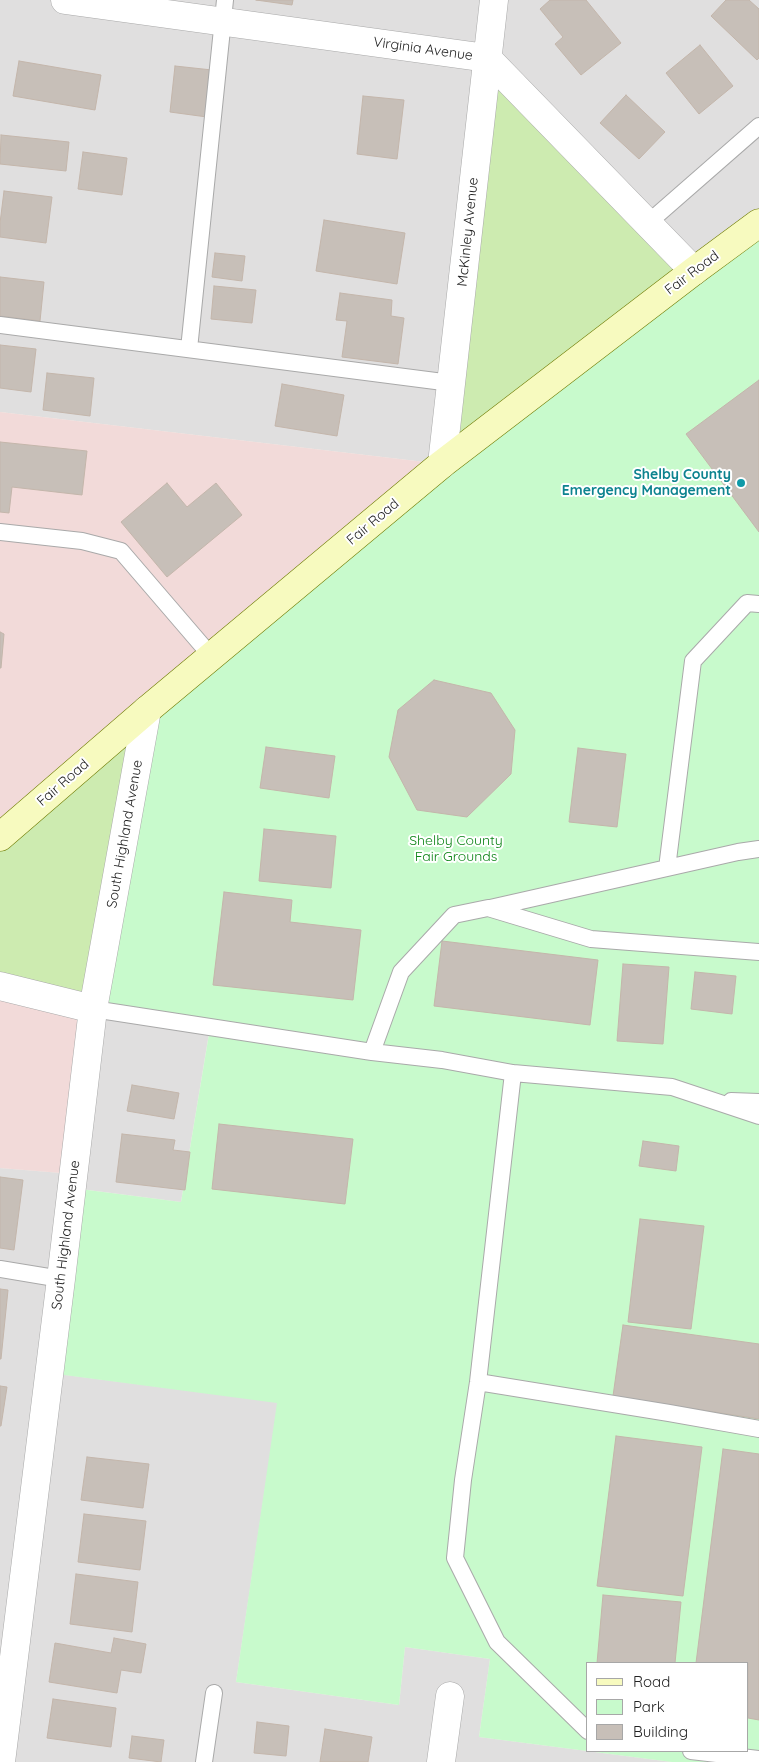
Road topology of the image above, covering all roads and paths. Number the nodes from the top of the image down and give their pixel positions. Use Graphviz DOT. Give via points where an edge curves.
graph roads {
  1 [pos="65,0"];
  2 [pos="494,0"];
  3 [pos="224,11"];
  4 [pos="487,58"];
  5 [pos="759,126"];
  6 [pos="648,223"];
  7 [pos="759,223"];
  8 [pos="694,271"];
  9 [pos="0,325"];
  10 [pos="189,350"];
  11 [pos="451,383"];
  12 [pos="442,464"];
  13 [pos="0,532"];
  14 [pos="759,604"];
  15 [pos="212,656"];
  16 [pos="147,710"];
  17 [pos="0,837"];
  18 [pos="759,849"];
  19 [pos="667,868"];
  20 [pos="488,908"];
  21 [pos="759,952"];
  22 [pos="0,986"];
  23 [pos="93,1010"];
  24 [pos="372,1052"];
  25 [pos="513,1073"];
  26 [pos="713,1101"];
  27 [pos="759,1102"];
  28 [pos="759,1116"];
  29 [pos="0,1269"];
  30 [pos="61,1279"];
  31 [pos="478,1382"];
  32 [pos="759,1429"];
  33 [pos="214,1693"];
  34 [pos="450,1696"];
  35 [pos="586,1729"];
  36 [pos="700,1752"];
  37 [pos="759,1759"];
  38 [pos="0,1762"];
  39 [pos="204,1762"];
  40 [pos="441,1762"];
  1 -- 3 [label="street, Virginia Avenue"];
  2 -- 4 [label="street, McKinley Avenue"];
  3 -- 4 [label="street, Virginia Avenue"];
  3 -- 10 [label="lane"];
  4 -- 6 [label="street, Virginia Avenue"];
  4 -- 11 [label="street, McKinley Avenue"];
  5 -- 6 [label="lane"];
  6 -- 8 [label="street, Virginia Avenue"];
  7 -- 8 [label="main road, Fair Road"];
  8 -- 12 [label="main road, Fair Road"];
  9 -- 10 [label="lane"];
  10 -- 11 [label="lane"];
  11 -- 12 [label="street, McKinley Avenue"];
  12 -- 15 [label="main road, Fair Road"];
  13 -- 15 [label="lane" via="82,541 121,551"];
  14 -- 19 [label="lane" via="747,603 693,661"];
  15 -- 16 [label="main road, Fair Road"];
  16 -- 17 [label="main road, Fair Road"];
  16 -- 23 [label="street, South Highland Avenue"];
  18 -- 19 [label="lane"];
  19 -- 20 [label="lane"];
  20 -- 21 [label="lane" via="591,938"];
  20 -- 24 [label="lane" via="454,915 401,972"];
  22 -- 23 [label="street"];
  23 -- 24 [label="lane"];
  23 -- 30 [label="street, South Highland Avenue"];
  24 -- 25 [label="lane"];
  25 -- 26 [label="lane" via="672,1087"];
  25 -- 31 [label="lane"];
  26 -- 27 [label="lane"];
  26 -- 28 [label="lane"];
  29 -- 30 [label="lane"];
  30 -- 38 [label="street, South Highland Avenue"];
  31 -- 32 [label="lane"];
  31 -- 35 [label="lane" via="455,1558 497,1642"];
  33 -- 39 [label="lane"];
  34 -- 40 [label="street"];
  36 -- 37 [label="lane"];
}
